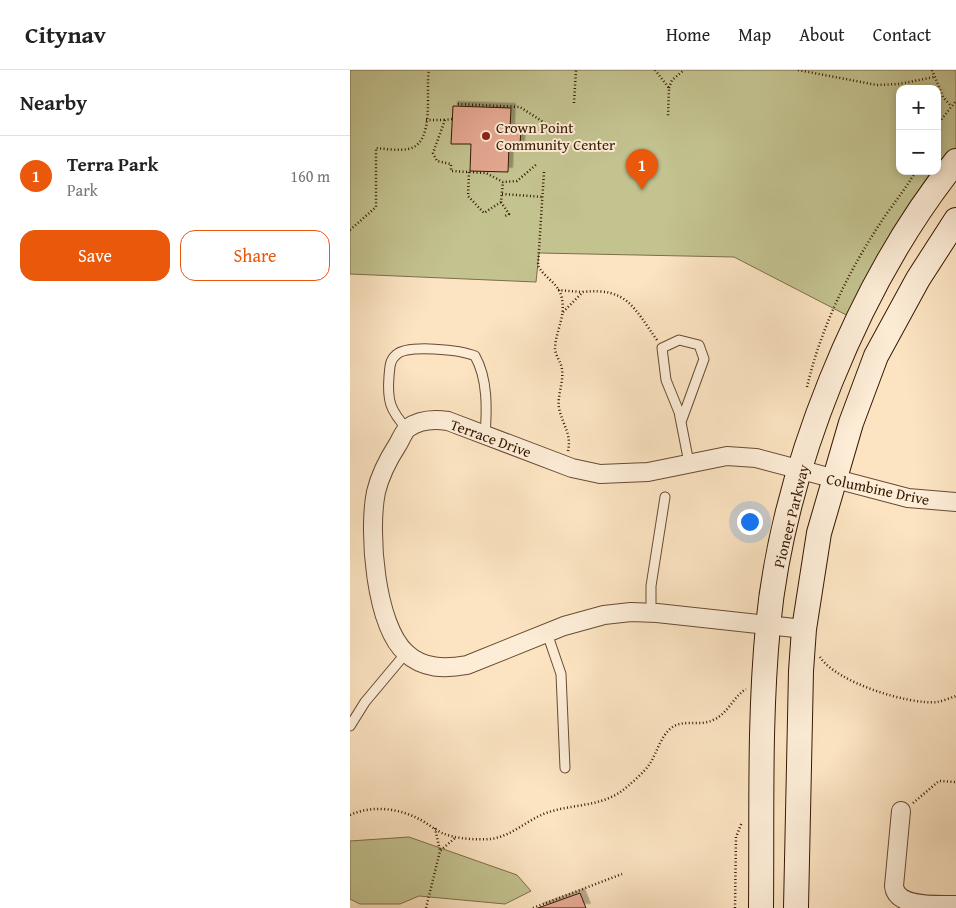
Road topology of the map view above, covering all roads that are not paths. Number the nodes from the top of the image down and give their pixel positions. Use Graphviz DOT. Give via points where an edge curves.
graph roads {
  1 [pos="956,161"];
  2 [pos="956,220"];
  3 [pos="681,422"];
  4 [pos="407,428"];
  5 [pos="486,435"];
  6 [pos="689,463"];
  7 [pos="801,471"];
  8 [pos="834,480"];
  9 [pos="665,497"];
  10 [pos="956,502"];
  11 [pos="651,613"];
  12 [pos="768,625"];
  13 [pos="804,629"];
  14 [pos="548,633"];
  15 [pos="406,653"];
  16 [pos="350,726"];
  17 [pos="565,768"];
  18 [pos="901,811"];
  19 [pos="956,905"];
  20 [pos="761,908"];
  21 [pos="796,908"];
  1 -- 7 [label="street, Pioneer Parkway" via="888,262 845,346"];
  2 -- 8 [label="street" via="918,278 876,356"];
  3 -- 3 [label="lane" via="666,380 662,348 679,340 699,345 704,359"];
  3 -- 6 [label="lane"];
  4 -- 5 [label="street, Terrace Drive" via="436,420 448,421"];
  4 -- 5 [label="lane" via="390,406 387,396 390,362 407,350 461,351 475,356 480,366 487,410"];
  4 -- 15 [label="street" via="389,458 377,491 372,526 384,609 394,637"];
  5 -- 6 [label="street, Terrace Drive" via="563,464 600,474 648,472"];
  6 -- 7 [label="street, Terrace Drive" via="727,456 756,458"];
  7 -- 8 [label="street, Columbine Drive"];
  7 -- 12 [label="street, Pioneer Parkway" via="783,535"];
  8 -- 10 [label="street, Columbine Drive" via="908,498"];
  8 -- 13 [label="street" via="820,533"];
  9 -- 11 [label="lane" via="651,586"];
  11 -- 12 [label="street"];
  11 -- 14 [label="street" via="604,615"];
  12 -- 13 [label="street"];
  12 -- 20 [label="street, Pioneer Parkway" via="763,705"];
  13 -- 21 [label="street"];
  14 -- 15 [label="street" via="467,665 450,668 418,662"];
  14 -- 17 [label="lane" via="561,674"];
  15 -- 16 [label="lane" via="365,702"];
  18 -- 19 [label="street" via="894,886 897,897 911,904"];
}
